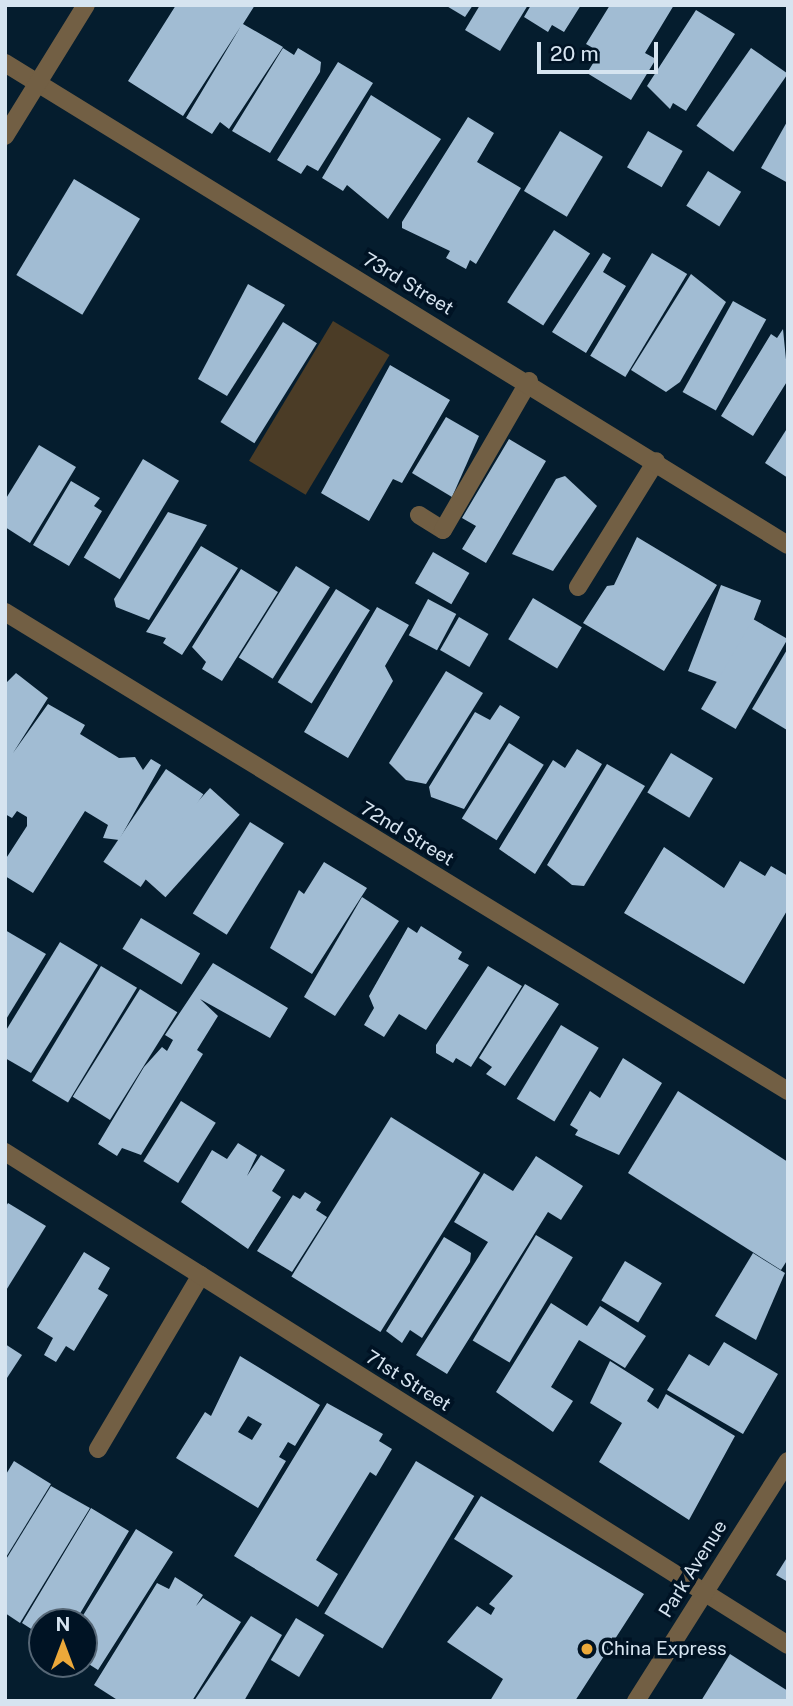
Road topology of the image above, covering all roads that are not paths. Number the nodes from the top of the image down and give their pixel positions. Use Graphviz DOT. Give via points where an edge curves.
graph roads {
  1 [pos="86,5"];
  2 [pos="5,63"];
  3 [pos="38,82"];
  4 [pos="7,130"];
  5 [pos="529,381"];
  6 [pos="656,461"];
  7 [pos="419,515"];
  8 [pos="788,545"];
  9 [pos="578,587"];
  10 [pos="5,612"];
  11 [pos="788,1091"];
  12 [pos="5,1152"];
  13 [pos="201,1275"];
  14 [pos="98,1449"];
  15 [pos="788,1461"];
  16 [pos="703,1593"];
  17 [pos="788,1645"];
  18 [pos="636,1701"];
  1 -- 3 [label="street"];
  2 -- 3 [label="street, 73rd Street"];
  3 -- 4 [label="street"];
  3 -- 5 [label="street, 73rd Street"];
  5 -- 6 [label="street, 73rd Street"];
  5 -- 7 [label="street" via="443,530"];
  6 -- 8 [label="street, 73rd Street"];
  6 -- 9 [label="street"];
  10 -- 11 [label="street, 72nd Street"];
  12 -- 13 [label="street, 71st Street"];
  13 -- 14 [label="street"];
  13 -- 16 [label="street, 71st Street"];
  15 -- 16 [label="street, Park Avenue"];
  16 -- 17 [label="street, 71st Street"];
  16 -- 18 [label="street, Park Avenue"];
}
